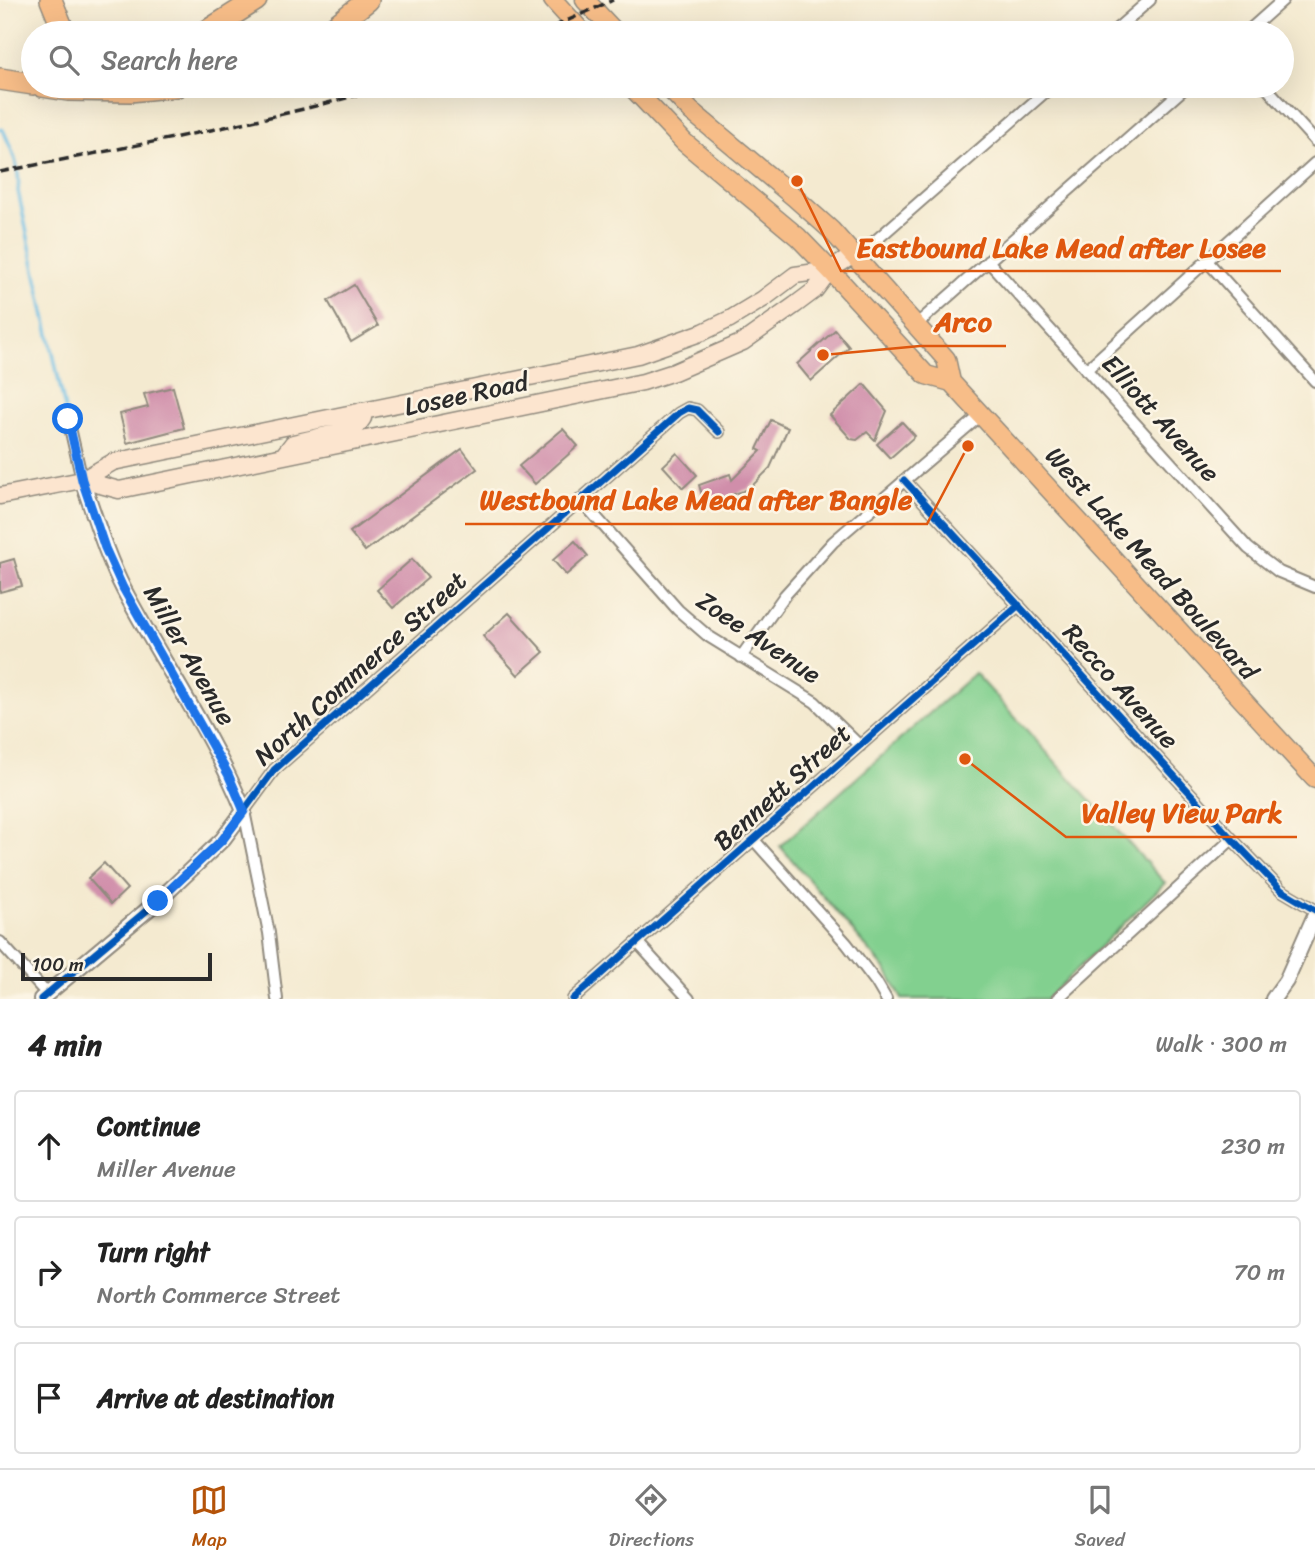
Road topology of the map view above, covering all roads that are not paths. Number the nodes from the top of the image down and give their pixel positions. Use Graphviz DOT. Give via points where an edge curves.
graph roads {
  1 [pos="51,0"];
  2 [pos="256,0"];
  3 [pos="368,0"];
  4 [pos="552,0"];
  5 [pos="585,0"];
  6 [pos="1150,0"];
  7 [pos="1283,0"];
  8 [pos="60,21"];
  9 [pos="223,21"];
  10 [pos="342,21"];
  11 [pos="572,21"];
  12 [pos="605,21"];
  13 [pos="1126,21"];
  14 [pos="1259,21"];
  15 [pos="0,79"];
  16 [pos="21,82"];
  17 [pos="642,98"];
  18 [pos="679,98"];
  19 [pos="1038,98"];
  20 [pos="1172,98"];
  21 [pos="1276,98"];
  22 [pos="1315,141"];
  23 [pos="1315,163"];
  24 [pos="852,256"];
  25 [pos="988,261"];
  26 [pos="1207,261"];
  27 [pos="830,270"];
  28 [pos="916,325"];
  29 [pos="1086,370"];
  30 [pos="1315,381"];
  31 [pos="951,382"];
  32 [pos="361,411"];
  33 [pos="981,415"];
  34 [pos="68,419"];
  35 [pos="719,432"];
  36 [pos="283,456"];
  37 [pos="82,480"];
  38 [pos="904,480"];
  39 [pos="0,496"];
  40 [pos="580,499"];
  41 [pos="1315,587"];
  42 [pos="1019,605"];
  43 [pos="741,657"];
  44 [pos="860,746"];
  45 [pos="1315,779"];
  46 [pos="244,811"];
  47 [pos="1232,839"];
  48 [pos="754,840"];
  49 [pos="1315,909"];
  50 [pos="1315,915"];
  51 [pos="0,942"];
  52 [pos="638,943"];
  53 [pos="44,996"];
  54 [pos="277,999"];
  55 [pos="573,999"];
  56 [pos="689,999"];
  57 [pos="886,999"];
  58 [pos="1057,999"];
  59 [pos="1273,999"];
  1 -- 8 [label="highway"];
  2 -- 9 [label="highway"];
  3 -- 10 [label="highway"];
  4 -- 11 [label="main road"];
  5 -- 12 [label="main road"];
  6 -- 13 [label="street"];
  7 -- 14 [label="street"];
  15 -- 16 [label="highway"];
  17 -- 27 [label="main road, West Lake Mead Boulevard" via="684,142 798,237"];
  18 -- 24 [label="main road, West Lake Mead Boulevard" via="831,230"];
  19 -- 24 [label="street, Losee Road" via="874,242"];
  20 -- 25 [label="street"];
  21 -- 22 [label="street"];
  23 -- 26 [label="street"];
  24 -- 27 [label="main road, Losee Road"];
  24 -- 28 [label="main road, West Lake Mead Boulevard"];
  25 -- 28 [label="street"];
  25 -- 29 [label="street, Elliott Avenue"];
  26 -- 29 [label="street"];
  26 -- 30 [label="street"];
  27 -- 31 [label="main road, West Lake Mead Boulevard" via="926,375"];
  27 -- 32 [label="main road, Losee Road" via="794,275 730,319 638,355"];
  27 -- 36 [label="main road, Losee Road" via="815,290 743,342 664,375"];
  28 -- 31 [label="main road, West Lake Mead Boulevard" via="946,359"];
  29 -- 41 [label="street, Elliott Avenue" via="1248,548 1279,572"];
  31 -- 33 [label="main road, West Lake Mead Boulevard"];
  32 -- 36 [label="main road" via="363,418 352,429 293,443"];
  32 -- 37 [label="main road, Losee Road" via="113,462"];
  33 -- 38 [label="street"];
  33 -- 45 [label="main road, West Lake Mead Boulevard"];
  34 -- 37 [label="street, Miller Avenue"];
  35 -- 40 [label="street, North Commerce Street" via="697,410 679,412"];
  36 -- 37 [label="main road, Losee Road" via="119,490"];
  37 -- 39 [label="main road, Losee Road"];
  37 -- 46 [label="street, Miller Avenue" via="123,588 228,774"];
  38 -- 42 [label="street, Recco Avenue"];
  38 -- 43 [label="street" via="833,542 785,595"];
  40 -- 43 [label="street, Zoee Avenue" via="678,610"];
  40 -- 46 [label="street, North Commerce Street" via="274,769"];
  42 -- 44 [label="street, Bennett Street"];
  42 -- 47 [label="street, Recco Avenue"];
  43 -- 44 [label="street, Zoee Avenue" via="815,702"];
  44 -- 48 [label="street, Bennett Street"];
  46 -- 53 [label="street, North Commerce Street" via="223,839 158,901"];
  46 -- 54 [label="street, Miller Avenue" via="269,933"];
  47 -- 49 [label="street, Recco Avenue" via="1281,890"];
  47 -- 58 [label="street"];
  48 -- 52 [label="street, Bennett Street"];
  48 -- 57 [label="street" via="847,944"];
  50 -- 59 [label="street" via="1286,981"];
  51 -- 53 [label="street"];
  52 -- 55 [label="street, Bennett Street"];
  52 -- 56 [label="street"];
}
